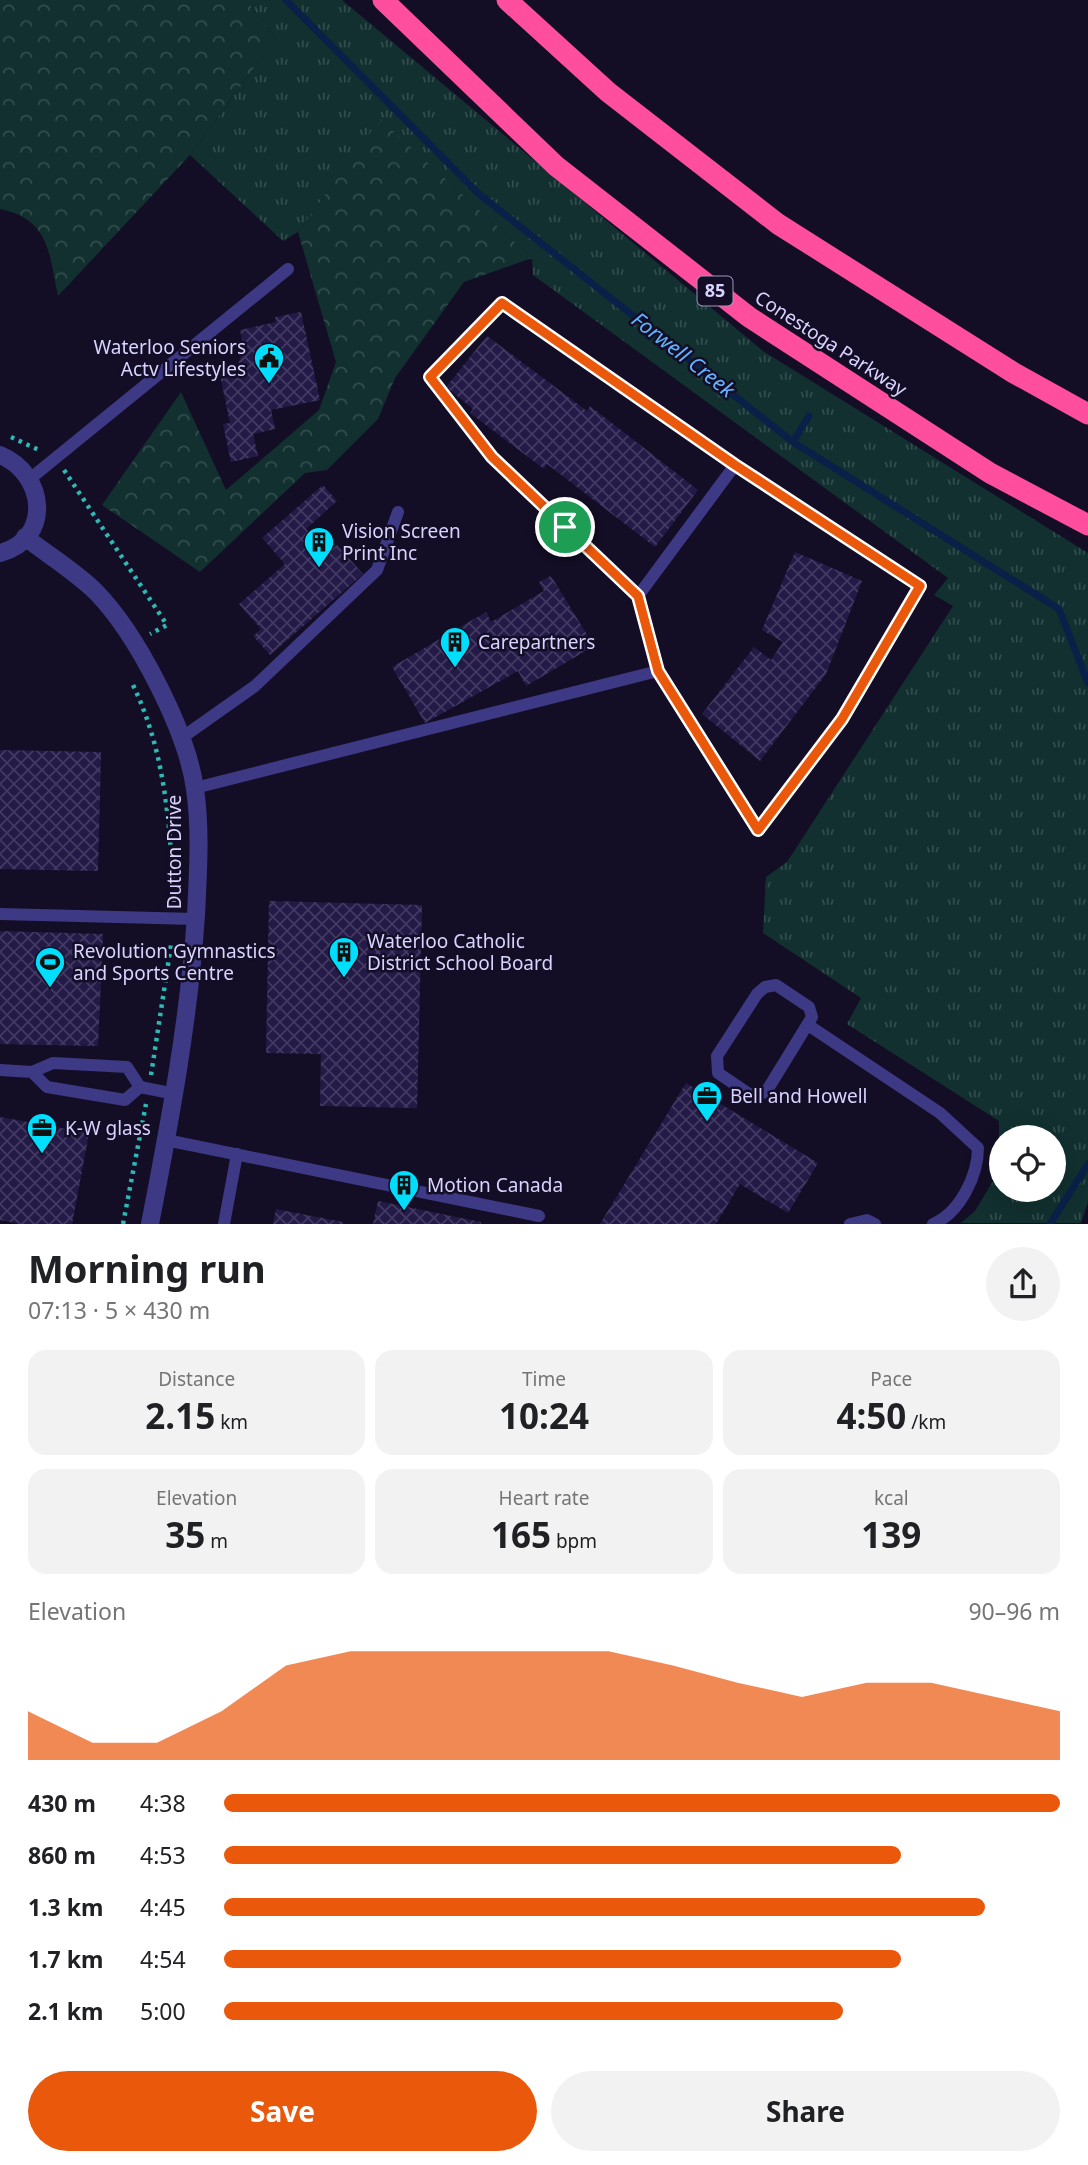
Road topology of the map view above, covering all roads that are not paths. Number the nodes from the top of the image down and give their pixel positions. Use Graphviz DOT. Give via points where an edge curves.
graph roads {
  1 [pos="383,0"];
  2 [pos="507,0"];
  3 [pos="288,269"];
  4 [pos="1088,414"];
  5 [pos="0,455"];
  6 [pos="735,465"];
  7 [pos="31,478"];
  8 [pos="398,512"];
  9 [pos="1088,525"];
  10 [pos="25,537"];
  11 [pos="0,553"];
  12 [pos="638,596"];
  13 [pos="658,671"];
  14 [pos="180,739"];
  15 [pos="195,788"];
  16 [pos="0,914"];
  17 [pos="195,919"];
  18 [pos="808,1026"];
  19 [pos="0,1070"];
  20 [pos="32,1072"];
  21 [pos="140,1087"];
  22 [pos="175,1094"];
  23 [pos="166,1140"];
  24 [pos="237,1154"];
  25 [pos="539,1216"];
  26 [pos="150,1223"];
  27 [pos="224,1223"];
  28 [pos="850,1223"];
  29 [pos="875,1223"];
  30 [pos="933,1223"];
  1 -- 9 [label="highway, Conestoga Parkway / 85" via="556,166 749,317 990,474"];
  2 -- 4 [label="highway" via="608,92 778,224 1014,373"];
  3 -- 7 [label="lane"];
  5 -- 7 [label="street"];
  6 -- 12 [label="lane"];
  6 -- 12 [label="lane" via="502,303 430,377 492,457"];
  6 -- 13 [label="lane" via="920,586 842,719 758,830"];
  7 -- 10 [label="street" via="37,515"];
  8 -- 14 [label="lane" via="377,570 255,686"];
  10 -- 11 [label="street"];
  10 -- 14 [label="street, Dutton Drive" via="96,592 135,641"];
  12 -- 13 [label="lane"];
  13 -- 15 [label="lane"];
  14 -- 15 [label="street, Dutton Drive"];
  15 -- 17 [label="street, Dutton Drive" via="199,848"];
  16 -- 17 [label="lane"];
  17 -- 22 [label="street, Dutton Drive"];
  18 -- 18 [label="lane" via="812,1017 809,1007 776,985 765,987 717,1056 718,1073 752,1096 766,1093"];
  18 -- 30 [label="lane" via="940,1113 978,1148 978,1166 964,1195"];
  19 -- 20 [label="lane"];
  20 -- 21 [label="lane" via="47,1087 125,1100"];
  20 -- 21 [label="lane" via="53,1063 127,1067"];
  21 -- 22 [label="lane"];
  22 -- 23 [label="street, Dutton Drive"];
  23 -- 24 [label="lane"];
  23 -- 26 [label="street, Dutton Drive"];
  24 -- 25 [label="lane"];
  24 -- 27 [label="lane"];
  28 -- 29 [label="lane"];
}
